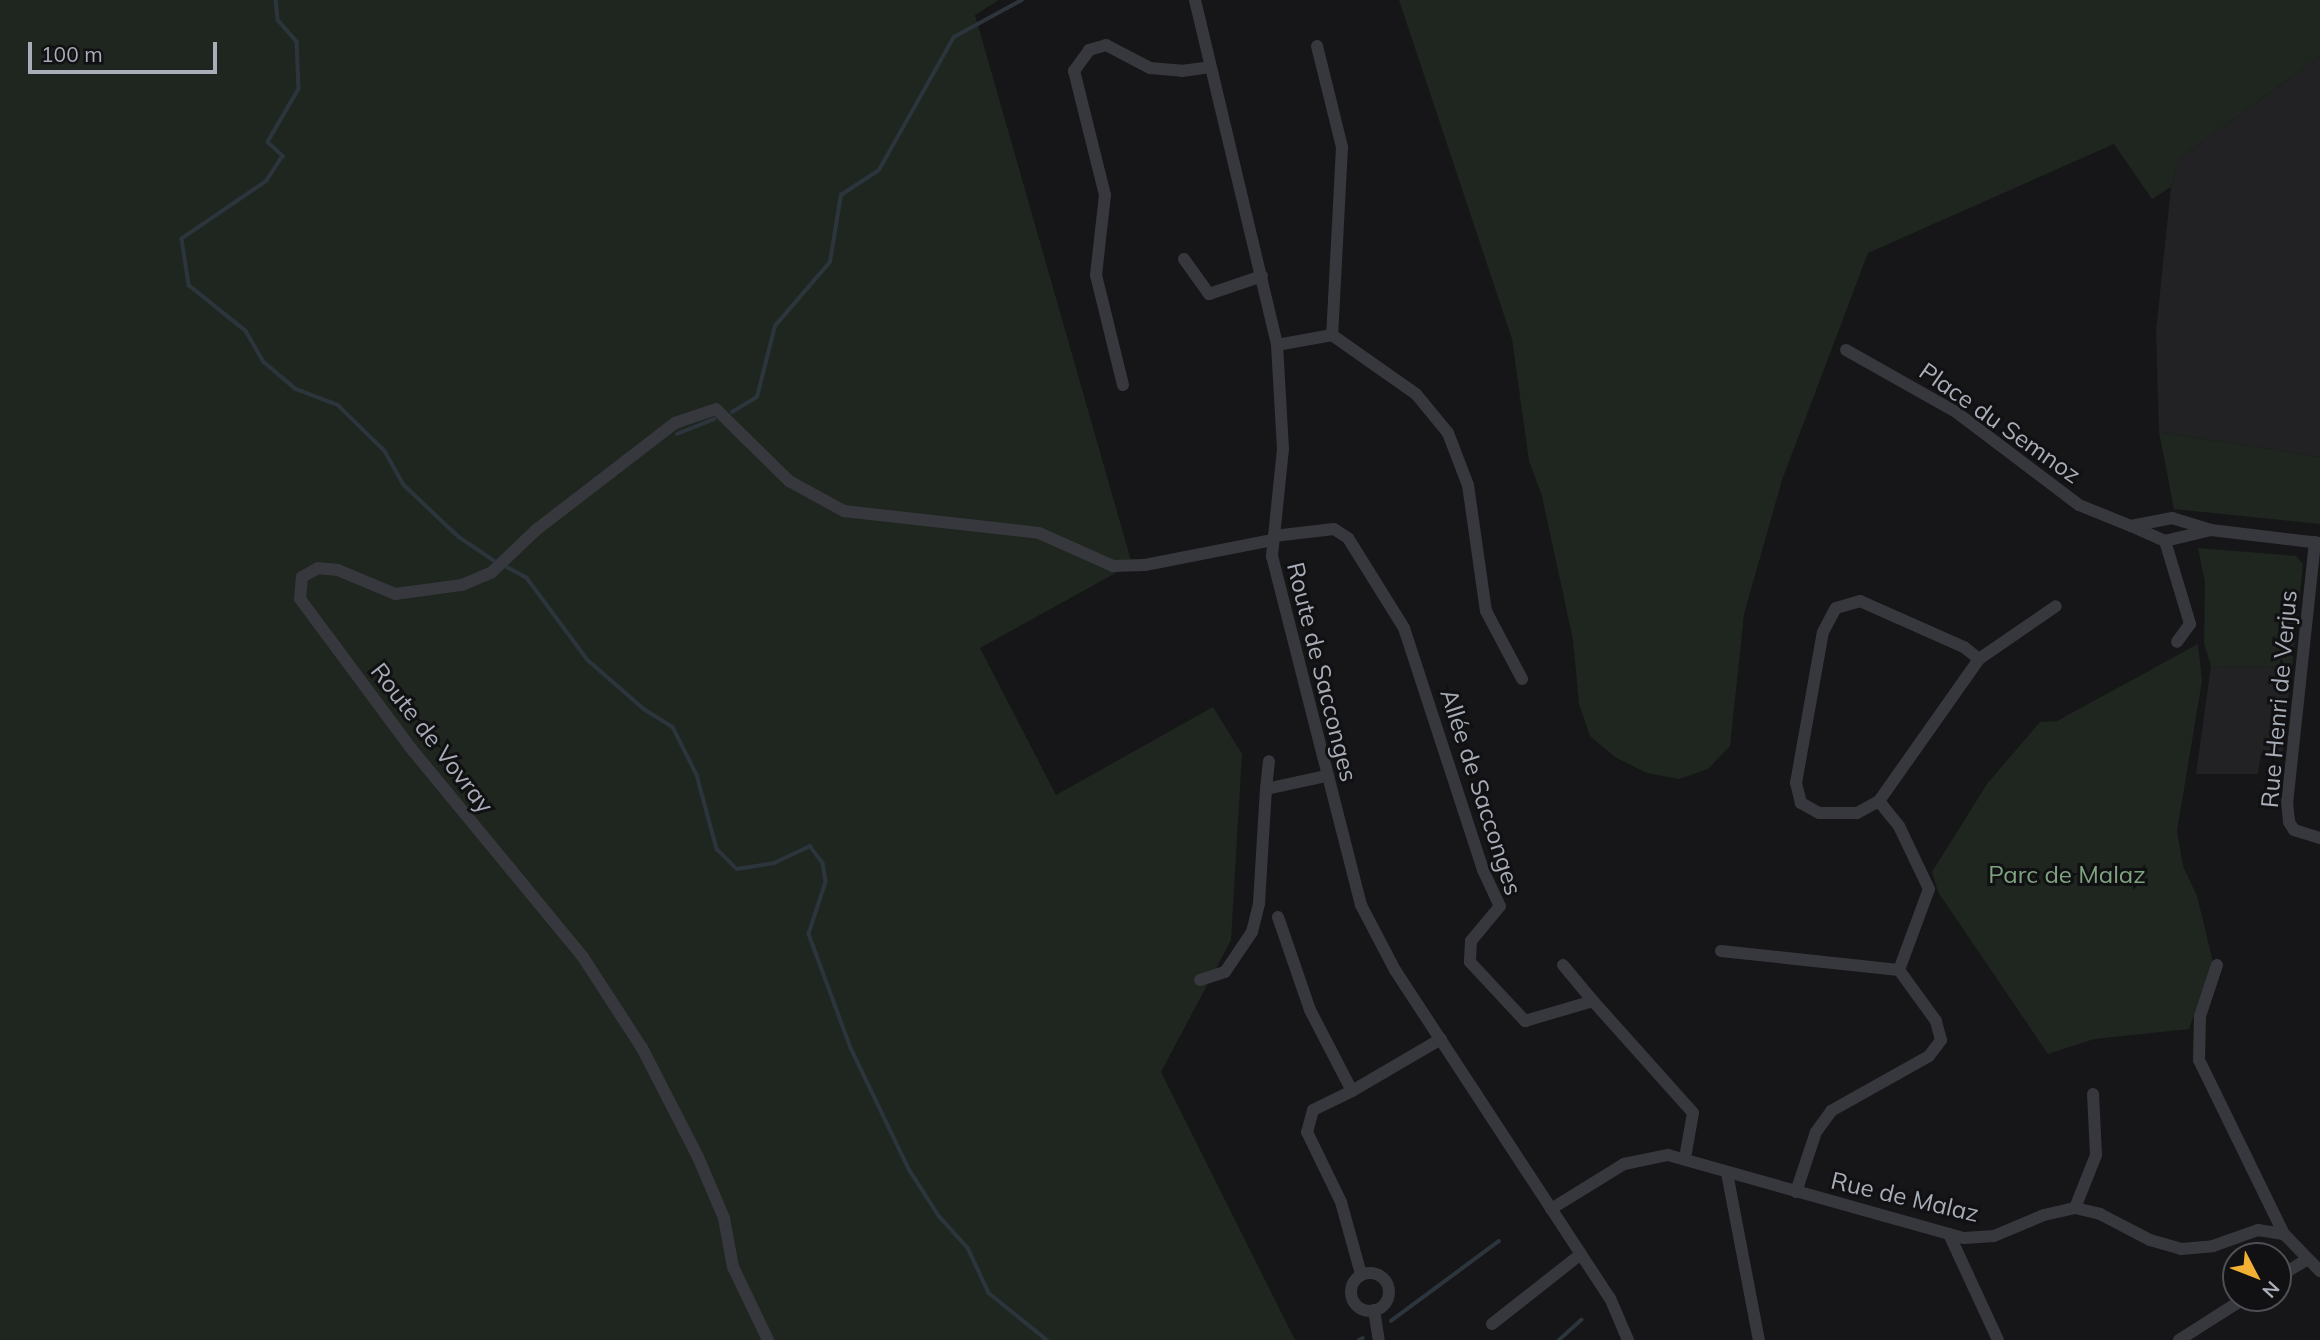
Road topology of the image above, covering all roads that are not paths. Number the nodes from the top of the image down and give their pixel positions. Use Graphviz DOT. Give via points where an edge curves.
graph roads {
  1 [pos="1195,0"];
  2 [pos="1317,46"];
  3 [pos="1210,67"];
  4 [pos="1184,259"];
  5 [pos="1262,276"];
  6 [pos="1332,335"];
  7 [pos="1277,345"];
  8 [pos="1846,350"];
  9 [pos="1123,385"];
  10 [pos="2131,526"];
  11 [pos="2211,530"];
  12 [pos="1274,538"];
  13 [pos="2165,541"];
  14 [pos="2318,542"];
  15 [pos="2056,606"];
  16 [pos="2177,642"];
  17 [pos="1979,659"];
  18 [pos="1522,679"];
  19 [pos="1269,761"];
  20 [pos="1326,776"];
  21 [pos="1266,789"];
  22 [pos="1879,801"];
  23 [pos="2320,838"];
  24 [pos="1278,917"];
  25 [pos="1721,951"];
  26 [pos="1563,965"];
  27 [pos="2217,965"];
  28 [pos="1899,970"];
  29 [pos="1200,980"];
  30 [pos="1593,1001"];
  31 [pos="1441,1039"];
  32 [pos="1352,1091"];
  33 [pos="2092,1094"];
  34 [pos="1685,1158"];
  35 [pos="1727,1173"];
  36 [pos="1796,1192"];
  37 [pos="2075,1208"];
  38 [pos="1551,1209"];
  39 [pos="1949,1234"];
  40 [pos="2284,1234"];
  41 [pos="1581,1254"];
  42 [pos="2306,1260"];
  43 [pos="2292,1268"];
  44 [pos="2320,1271"];
  45 [pos="1362,1274"];
  46 [pos="1374,1310"];
  47 [pos="2223,1312"];
  48 [pos="1492,1324"];
  49 [pos="768,1340"];
  50 [pos="1380,1340"];
  51 [pos="1628,1340"];
  52 [pos="1759,1340"];
  53 [pos="1998,1340"];
  54 [pos="2179,1340"];
  1 -- 3 [label="street, Route de Sacconges"];
  2 -- 6 [label="street" via="1342,148"];
  3 -- 5 [label="street, Route de Sacconges"];
  3 -- 9 [label="street" via="1182,71 1150,68 1106,45 1089,50 1074,71 1105,195 1096,275"];
  4 -- 5 [label="street" via="1209,294"];
  5 -- 7 [label="street, Route de Sacconges"];
  6 -- 7 [label="street"];
  6 -- 18 [label="street" via="1416,394 1448,433 1468,485 1486,611"];
  7 -- 12 [label="street, Route de Sacconges" via="1283,449"];
  8 -- 10 [label="street, Place du Semnoz" via="1956,412 2079,505"];
  10 -- 11 [label="street" via="2172,519"];
  10 -- 13 [label="street, Place du Semnoz"];
  11 -- 13 [label="street"];
  11 -- 14 [label="street"];
  12 -- 20 [label="street, Route de Sacconges" via="1272,556"];
  12 -- 30 [label="street, Allée de Sacconges" via="1334,529 1348,538 1404,628 1483,870 1500,906 1471,941 1470,962 1525,1021"];
  12 -- 49 [label="street, Route de Vovray" via="1154,563 1113,566 1039,533 844,511 789,481 716,410 675,423 536,530 492,572 429,592 395,594 338,570 318,568 302,577 300,599 413,751 583,957 638,1042 698,1157 724,1218 733,1266"];
  13 -- 16 [label="street" via="2190,624"];
  14 -- 23 [label="street, Rue Henri de Verjus" via="2287,815 2298,833"];
  15 -- 17 [label="street"];
  17 -- 22 [label="street"];
  17 -- 22 [label="street" via="1964,647 1860,601 1836,608 1823,632 1796,783 1801,803 1819,813 1857,813"];
  19 -- 21 [label="street"];
  20 -- 21 [label="street"];
  20 -- 31 [label="street, Route de Sacconges" via="1361,905 1383,949"];
  21 -- 29 [label="street" via="1259,903 1252,932 1225,972"];
  22 -- 28 [label="street" via="1899,826 1929,890"];
  24 -- 32 [label="street" via="1310,1010"];
  25 -- 28 [label="street"];
  26 -- 30 [label="street"];
  27 -- 40 [label="street" via="2200,1016 2197,1050"];
  28 -- 36 [label="street" via="1936,1021 1941,1041 1929,1056 1830,1111 1816,1132"];
  30 -- 34 [label="street" via="1693,1113"];
  31 -- 32 [label="street"];
  31 -- 38 [label="street, Route de Sacconges"];
  32 -- 45 [label="street" via="1313,1110 1307,1132 1340,1202"];
  33 -- 37 [label="street" via="2096,1155"];
  34 -- 35 [label="street, Rue de Malaz"];
  34 -- 38 [label="street, Rue de Malaz" via="1641,1157"];
  35 -- 36 [label="street, Rue de Malaz"];
  35 -- 52 [label="street"];
  36 -- 39 [label="street, Rue de Malaz"];
  37 -- 39 [label="street, Rue de Malaz" via="2044,1214 1994,1236"];
  37 -- 40 [label="street" via="2181,1250 2213,1246 2258,1230"];
  38 -- 41 [label="street, Route de Sacconges"];
  39 -- 53 [label="street"];
  40 -- 42 [label="street"];
  41 -- 48 [label="street"];
  41 -- 51 [label="street, Route de Sacconges" via="1610,1298"];
  42 -- 43 [label="street"];
  42 -- 44 [label="street"];
  45 -- 46 [label="street" via="1354,1280 1352,1298 1364,1310"];
  45 -- 46 [label="street" via="1379,1275 1389,1290 1382,1306"];
  46 -- 50 [label="street"];
  47 -- 54 [label="street"];
}
